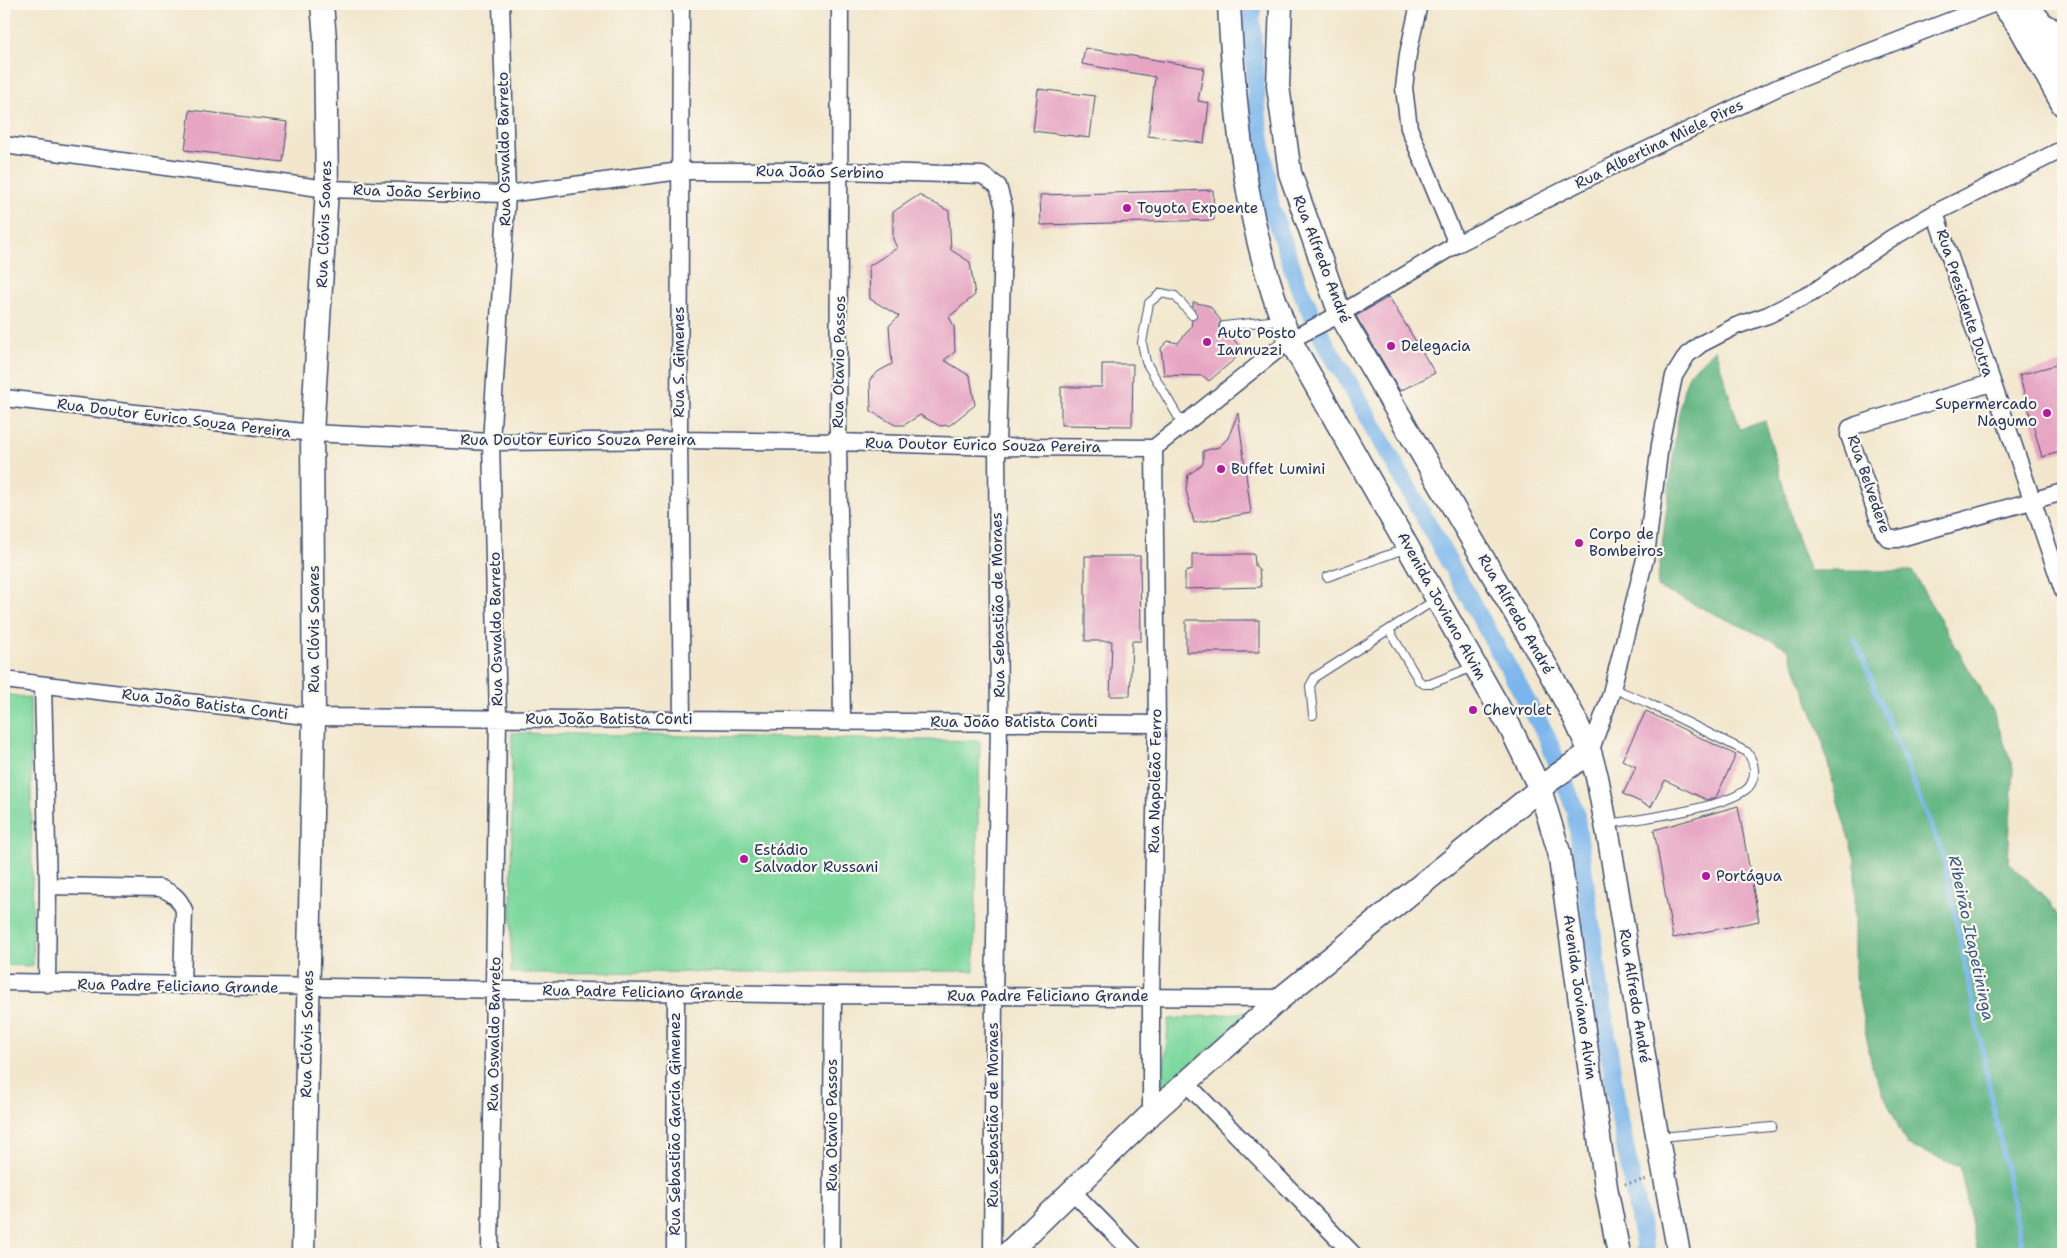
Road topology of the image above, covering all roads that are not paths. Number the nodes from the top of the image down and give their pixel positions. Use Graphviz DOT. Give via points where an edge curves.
graph roads {
  1 [pos="322,4"];
  2 [pos="501,4"];
  3 [pos="681,4"];
  4 [pos="840,4"];
  5 [pos="1229,4"];
  6 [pos="1280,4"];
  7 [pos="1419,4"];
  8 [pos="1993,4"];
  9 [pos="2002,4"];
  10 [pos="2033,12"];
  11 [pos="2063,30"];
  12 [pos="2063,64"];
  13 [pos="2063,106"];
  14 [pos="4,145"];
  15 [pos="2063,149"];
  16 [pos="680,171"];
  17 [pos="841,171"];
  18 [pos="982,175"];
  19 [pos="327,189"];
  20 [pos="507,194"];
  21 [pos="1935,212"];
  22 [pos="1457,244"];
  23 [pos="1192,315"];
  24 [pos="1336,316"];
  25 [pos="1224,326"];
  26 [pos="1292,331"];
  27 [pos="1991,383"];
  28 [pos="4,398"];
  29 [pos="1183,425"];
  30 [pos="312,433"];
  31 [pos="679,440"];
  32 [pos="491,442"];
  33 [pos="838,442"];
  34 [pos="997,447"];
  35 [pos="1154,448"];
  36 [pos="2063,492"];
  37 [pos="2032,502"];
  38 [pos="1409,548"];
  39 [pos="1327,577"];
  40 [pos="2063,591"];
  41 [pos="1437,599"];
  42 [pos="1390,630"];
  43 [pos="1475,666"];
  44 [pos="4,680"];
  45 [pos="43,685"];
  46 [pos="1612,688"];
  47 [pos="1313,715"];
  48 [pos="314,717"];
  49 [pos="498,718"];
  50 [pos="682,720"];
  51 [pos="842,721"];
  52 [pos="999,722"];
  53 [pos="1156,724"];
  54 [pos="1584,756"];
  55 [pos="1525,758"];
  56 [pos="1546,784"];
  57 [pos="1516,808"];
  58 [pos="1606,825"];
  59 [pos="1551,826"];
  60 [pos="48,886"];
  61 [pos="4,982"];
  62 [pos="47,984"];
  63 [pos="182,986"];
  64 [pos="308,988"];
  65 [pos="495,990"];
  66 [pos="676,993"];
  67 [pos="833,995"];
  68 [pos="994,996"];
  69 [pos="1151,997"];
  70 [pos="1281,998"];
  71 [pos="1186,1083"];
  72 [pos="1151,1114"];
  73 [pos="1772,1127"];
  74 [pos="1658,1137"];
  75 [pos="1072,1191"];
  76 [pos="997,1250"];
  77 [pos="303,1254"];
  78 [pos="490,1254"];
  79 [pos="675,1254"];
  80 [pos="832,1254"];
  81 [pos="979,1254"];
  82 [pos="1134,1254"];
  83 [pos="1353,1254"];
  84 [pos="1618,1254"];
  85 [pos="1680,1254"];
  1 -- 19 [label="main road, Rua Clóvis Soares"];
  2 -- 20 [label="street, Rua Oswaldo Barreto"];
  3 -- 16 [label="street, Rua S. Gimenes"];
  4 -- 17 [label="street, Rua Otavio Passos"];
  5 -- 26 [label="main road, Avenida Joviano Alvim" via="1237,110 1253,222 1273,300"];
  6 -- 24 [label="main road, Rua Alfredo André" via="1278,86 1290,173"];
  7 -- 22 [label="street" via="1404,88 1409,128"];
  8 -- 22 [label="street, Rua Albertina Miele Pires" via="1779,87"];
  9 -- 13 [label="main road" via="2019,26"];
  10 -- 11 [label="street"];
  10 -- 12 [label="main road"];
  14 -- 19 [label="street, Rua João Serbino"];
  15 -- 21 [label="street"];
  16 -- 17 [label="street, Rua João Serbino"];
  16 -- 20 [label="street, Rua João Serbino"];
  16 -- 31 [label="street, Rua S. Gimenes"];
  17 -- 18 [label="street, Rua João Serbino"];
  17 -- 33 [label="street, Rua Otavio Passos"];
  18 -- 34 [label="street, Rua Sebastião de Moraes" via="998,186 1004,208"];
  19 -- 20 [label="street, Rua João Serbino"];
  19 -- 30 [label="main road, Rua Clóvis Soares"];
  20 -- 32 [label="street, Rua Oswaldo Barreto"];
  21 -- 27 [label="street, Rua Presidente Dutra"];
  21 -- 46 [label="street" via="1812,293 1768,315 1736,326 1700,344 1687,355 1674,376 1660,445 1646,555"];
  22 -- 24 [label="street, Rua Albertina Miele Pires"];
  23 -- 29 [label="lane" via="1175,296 1161,293 1149,303 1142,343 1146,362"];
  24 -- 26 [label="street, Rua Albertina Miele Pires"];
  24 -- 54 [label="main road, Rua Alfredo André" via="1550,671 1574,717"];
  25 -- 26 [label="lane"];
  26 -- 29 [label="street, Rua Albertina Miele Pires"];
  26 -- 38 [label="main road, Avenida Joviano Alvim"];
  27 -- 37 [label="street, Rua Presidente Dutra"];
  27 -- 37 [label="street, Rua Belvedere" via="1850,428 1883,532 1888,539 1896,539"];
  28 -- 30 [label="street, Rua Doutor Eurico Souza Pereira"];
  29 -- 35 [label="street, Rua Albertina Miele Pires"];
  30 -- 32 [label="street, Rua Doutor Eurico Souza Pereira"];
  30 -- 48 [label="main road, Rua Clóvis Soares"];
  31 -- 32 [label="street, Rua Doutor Eurico Souza Pereira"];
  31 -- 33 [label="street, Rua Doutor Eurico Souza Pereira"];
  31 -- 50 [label="street, Rua S. Gimenes"];
  32 -- 49 [label="street, Rua Oswaldo Barreto"];
  33 -- 34 [label="street, Rua Doutor Eurico Souza Pereira"];
  33 -- 51 [label="street, Rua Otavio Passos"];
  34 -- 35 [label="street, Rua Doutor Eurico Souza Pereira"];
  34 -- 52 [label="street, Rua Sebastião de Moraes"];
  35 -- 53 [label="street, Rua Napoleão Ferro"];
  36 -- 37 [label="street"];
  37 -- 40 [label="street, Rua Presidente Dutra"];
  38 -- 39 [label="lane"];
  38 -- 41 [label="main road, Avenida Joviano Alvim"];
  41 -- 42 [label="lane"];
  41 -- 43 [label="main road, Avenida Joviano Alvim"];
  42 -- 43 [label="lane" via="1419,681 1424,684"];
  42 -- 47 [label="lane" via="1315,677 1310,686"];
  43 -- 55 [label="main road, Avenida Joviano Alvim"];
  44 -- 45 [label="street, Rua João Batista Conti"];
  45 -- 48 [label="street, Rua João Batista Conti"];
  45 -- 60 [label="street"];
  46 -- 54 [label="street"];
  46 -- 58 [label="lane" via="1747,752 1754,763 1754,774 1750,786 1740,793 1693,811"];
  48 -- 49 [label="street, Rua João Batista Conti"];
  48 -- 64 [label="main road, Rua Clóvis Soares"];
  49 -- 50 [label="street, Rua João Batista Conti"];
  49 -- 65 [label="street, Rua Oswaldo Barreto"];
  50 -- 51 [label="street, Rua João Batista Conti"];
  51 -- 52 [label="street, Rua João Batista Conti"];
  52 -- 53 [label="street, Rua João Batista Conti"];
  52 -- 68 [label="street, Rua Sebastião de Moraes"];
  53 -- 69 [label="street, Rua Napoleão Ferro"];
  54 -- 56 [label="main road"];
  54 -- 58 [label="main road, Rua Alfredo André" via="1597,777"];
  55 -- 56 [label="main road, Avenida Joviano Alvim"];
  55 -- 57 [label="main road" via="1526,776"];
  56 -- 57 [label="main road"];
  56 -- 59 [label="main road, Avenida Joviano Alvim"];
  57 -- 59 [label="main road" via="1539,815"];
  57 -- 70 [label="main road"];
  58 -- 74 [label="main road, Rua Alfredo André"];
  59 -- 84 [label="main road, Avenida Joviano Alvim" via="1559,852"];
  60 -- 62 [label="street"];
  60 -- 63 [label="street" via="160,888 170,892 180,900 184,910"];
  61 -- 62 [label="street, Rua Padre Feliciano Grande"];
  62 -- 63 [label="street, Rua Padre Feliciano Grande"];
  63 -- 64 [label="street, Rua Padre Feliciano Grande"];
  64 -- 65 [label="street, Rua Padre Feliciano Grande"];
  64 -- 77 [label="main road, Rua Clóvis Soares"];
  65 -- 66 [label="street, Rua Padre Feliciano Grande"];
  65 -- 78 [label="street, Rua Oswaldo Barreto"];
  66 -- 67 [label="street, Rua Padre Feliciano Grande"];
  66 -- 79 [label="street, Rua Sebastião Garcia Gimenez"];
  67 -- 68 [label="street, Rua Padre Feliciano Grande"];
  67 -- 80 [label="street, Rua Otavio Passos"];
  68 -- 69 [label="street, Rua Padre Feliciano Grande"];
  68 -- 76 [label="street, Rua Sebastião de Moraes"];
  69 -- 70 [label="street, Rua Padre Feliciano Grande"];
  69 -- 72 [label="street, Rua Napoleão Ferro"];
  70 -- 71 [label="main road"];
  71 -- 72 [label="main road"];
  71 -- 83 [label="street"];
  72 -- 75 [label="main road"];
  73 -- 74 [label="lane"];
  74 -- 85 [label="main road, Rua Alfredo André"];
  75 -- 76 [label="main road"];
  75 -- 82 [label="street"];
  76 -- 81 [label="street"];
}
